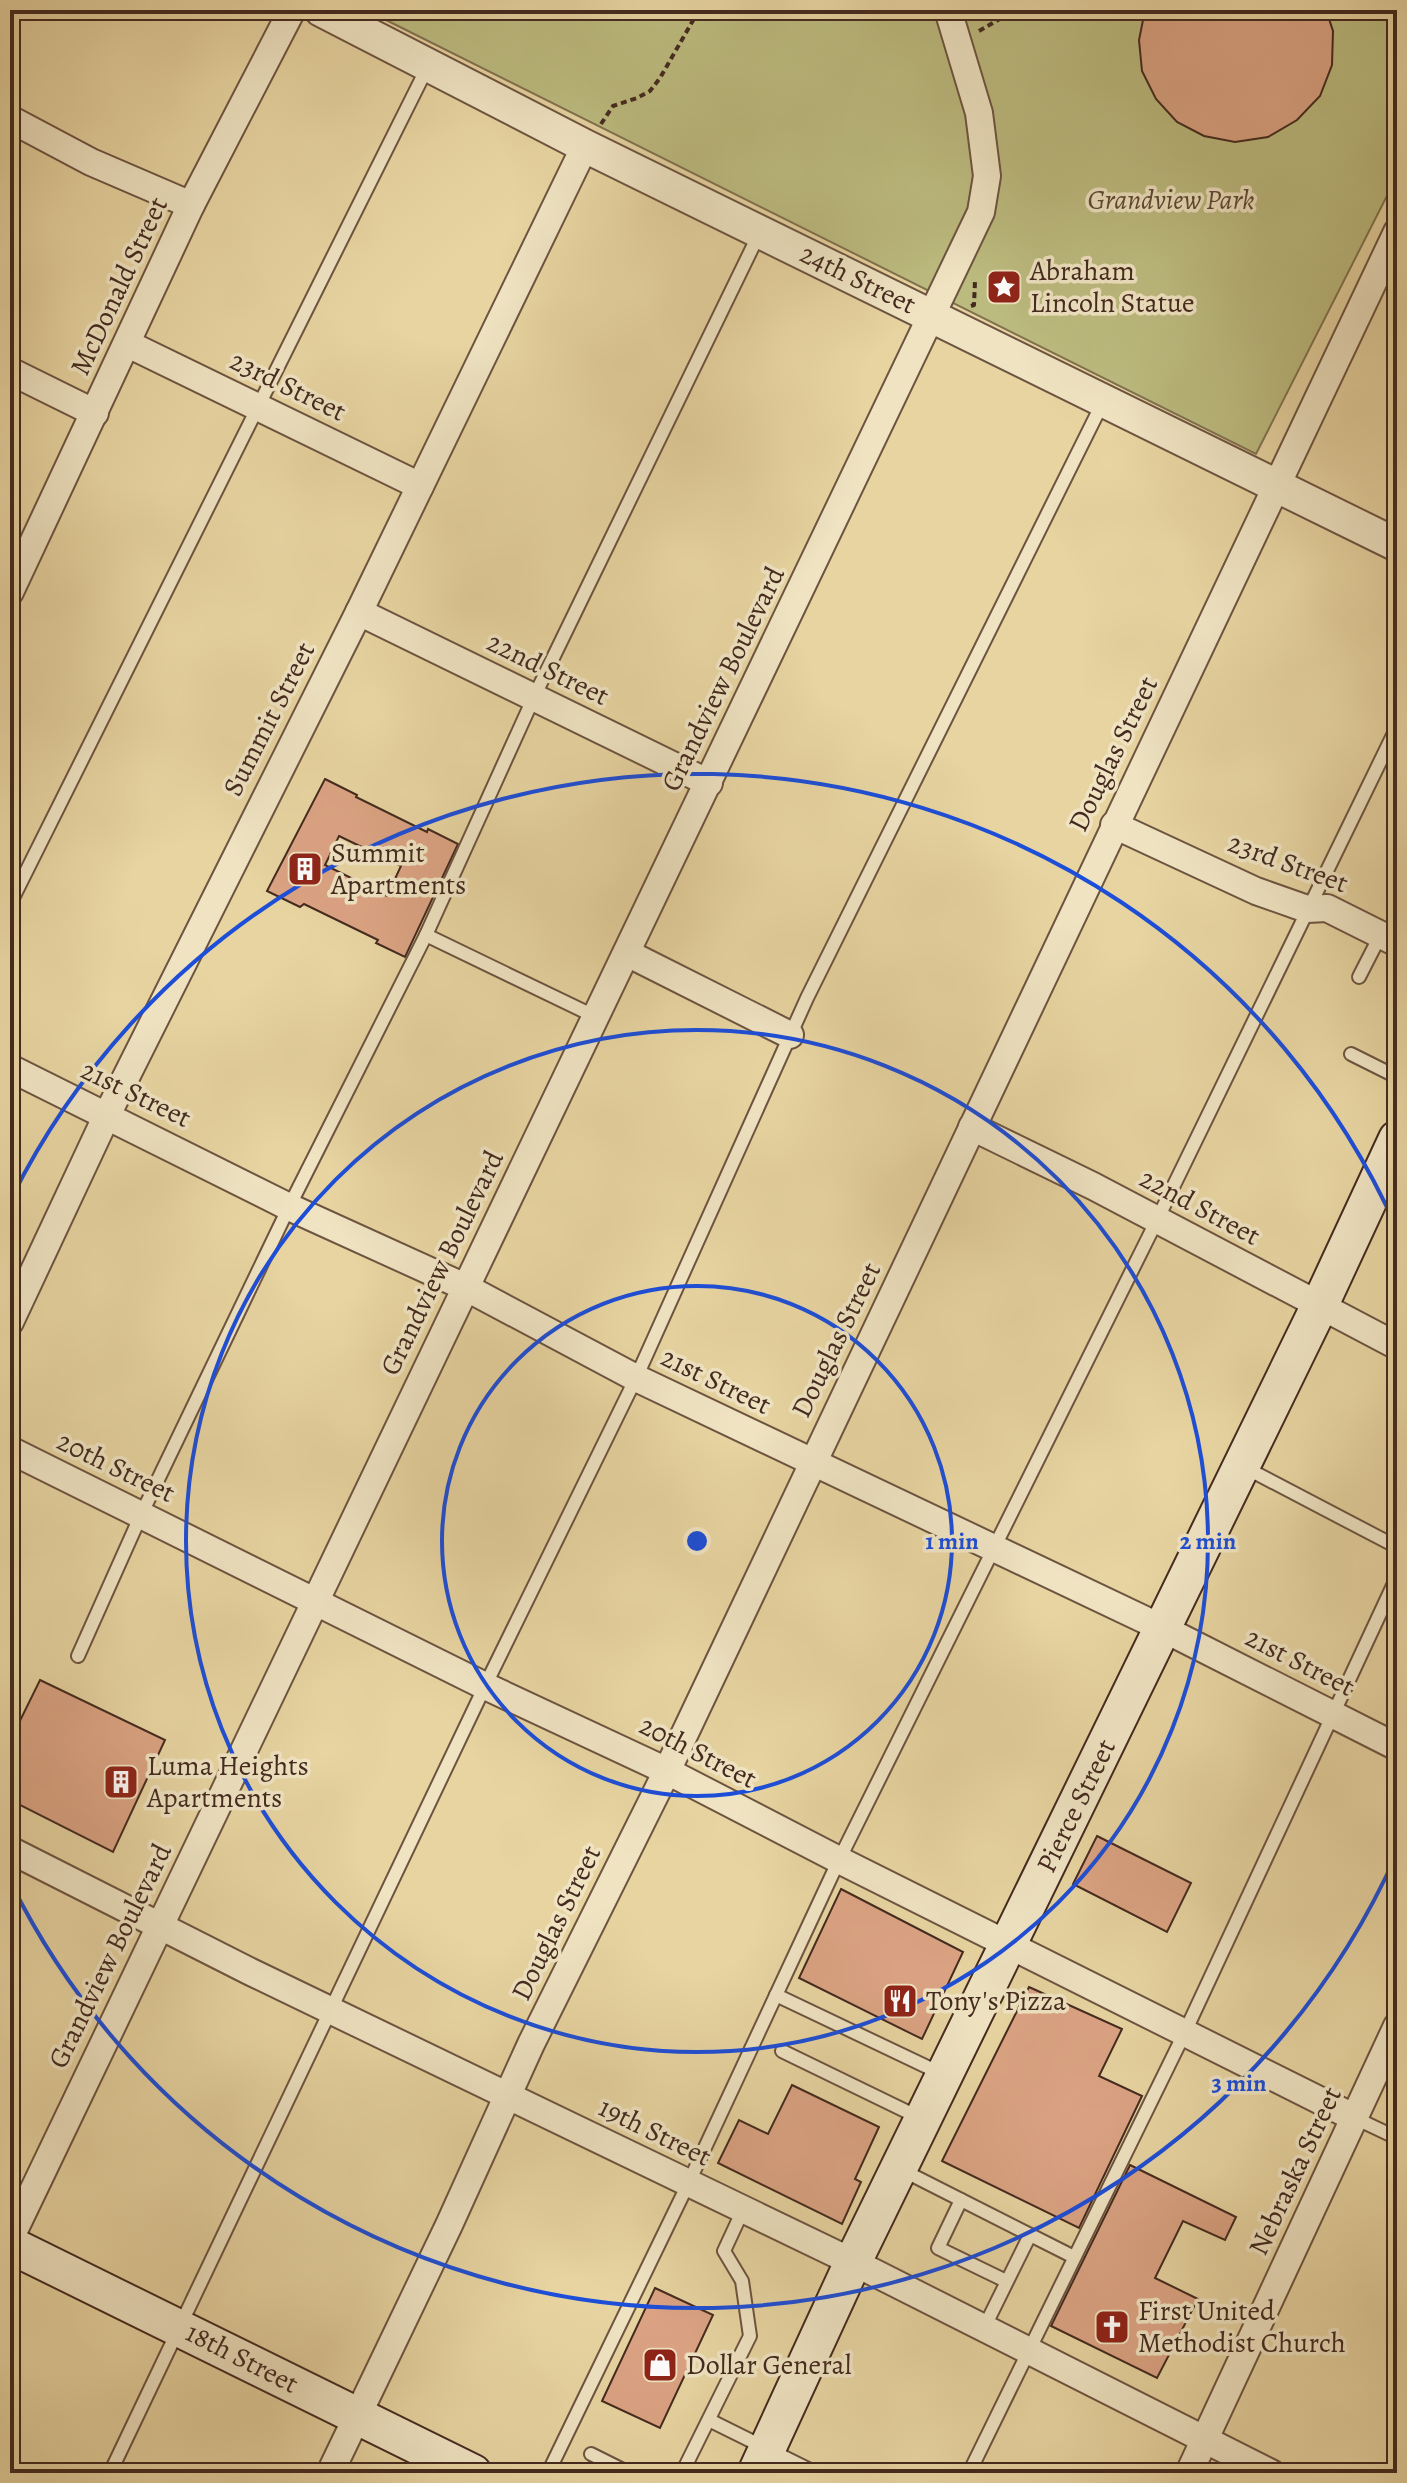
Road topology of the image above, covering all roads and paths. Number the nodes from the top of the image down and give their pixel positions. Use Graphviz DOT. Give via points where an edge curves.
graph roads {
  1 [pos="292,10"];
  2 [pos="321,10"];
  3 [pos="699,10"];
  4 [pos="1015,10"];
  5 [pos="951,22"];
  6 [pos="428,65"];
  7 [pos="10,119"];
  8 [pos="585,146"];
  9 [pos="191,205"];
  10 [pos="761,231"];
  11 [pos="1397,232"];
  12 [pos="932,316"];
  13 [pos="128,344"];
  14 [pos="10,371"];
  15 [pos="1104,401"];
  16 [pos="257,407"];
  17 [pos="95,413"];
  18 [pos="1278,485"];
  19 [pos="420,486"];
  20 [pos="1397,545"];
  21 [pos="10,592"];
  22 [pos="359,612"];
  23 [pos="534,697"];
  24 [pos="1397,727"];
  25 [pos="709,783"];
  26 [pos="1114,825"];
  27 [pos="10,904"];
  28 [pos="1307,909"];
  29 [pos="426,935"];
  30 [pos="1389,938"];
  31 [pos="627,953"];
  32 [pos="1359,977"];
  33 [pos="596,1017"];
  34 [pos="790,1035"];
  35 [pos="1351,1054"];
  36 [pos="10,1068"];
  37 [pos="1397,1077"];
  38 [pos="107,1115"];
  39 [pos="972,1127"];
  40 [pos="1397,1139"];
  41 [pos="289,1207"];
  42 [pos="1157,1220"];
  43 [pos="465,1287"];
  44 [pos="1319,1307"];
  45 [pos="10,1322"];
  46 [pos="1397,1346"];
  47 [pos="636,1378"];
  48 [pos="10,1450"];
  49 [pos="812,1463"];
  50 [pos="1242,1466"];
  51 [pos="141,1515"];
  52 [pos="1397,1547"];
  53 [pos="993,1549"];
  54 [pos="1397,1577"];
  55 [pos="315,1603"];
  56 [pos="1162,1628"];
  57 [pos="78,1656"];
  58 [pos="485,1686"];
  59 [pos="1332,1714"];
  60 [pos="1397,1747"];
  61 [pos="667,1771"];
  62 [pos="10,1850"];
  63 [pos="839,1860"];
  64 [pos="161,1926"];
  65 [pos="1008,1945"];
  66 [pos="776,1995"];
  67 [pos="330,2009"];
  68 [pos="1397,2026"];
  69 [pos="1185,2032"];
  70 [pos="782,2051"];
  71 [pos="944,2075"];
  72 [pos="508,2095"];
  73 [pos="1355,2118"];
  74 [pos="923,2119"];
  75 [pos="1397,2138"];
  76 [pos="899,2168"];
  77 [pos="688,2184"];
  78 [pos="961,2200"];
  79 [pos="743,2210"];
  80 [pos="1030,2235"];
  81 [pos="10,2239"];
  82 [pos="10,2245"];
  83 [pos="1074,2257"];
  84 [pos="853,2262"];
  85 [pos="1006,2281"];
  86 [pos="181,2327"];
  87 [pos="984,2328"];
  88 [pos="1028,2350"];
  89 [pos="357,2416"];
  90 [pos="709,2420"];
  91 [pos="1205,2440"];
  92 [pos="591,2454"];
  93 [pos="762,2461"];
  94 [pos="110,2473"];
  95 [pos="330,2473"];
  96 [pos="473,2473"];
  97 [pos="548,2473"];
  98 [pos="629,2473"];
  99 [pos="682,2473"];
  100 [pos="816,2473"];
  101 [pos="969,2473"];
  102 [pos="1189,2473"];
  103 [pos="1271,2473"];
  1 -- 9 [label="street, McDonald Street"];
  2 -- 6 [label="street, 24th Street"];
  3 -- 8 [label="path" via="650,91 613,106"];
  4 -- 5 [label="path" via="982,31"];
  5 -- 12 [label="street, Grandview Boulevard" via="979,113 987,176 981,212"];
  6 -- 8 [label="street, 24th Street"];
  6 -- 16 [label="lane"];
  7 -- 9 [label="street" via="91,162"];
  8 -- 10 [label="street, 24th Street"];
  8 -- 19 [label="street, Summit Street"];
  9 -- 13 [label="street, McDonald Street"];
  10 -- 12 [label="street, 24th Street"];
  10 -- 23 [label="lane"];
  11 -- 18 [label="street, Douglas Street"];
  12 -- 15 [label="street, 24th Street"];
  12 -- 25 [label="street, Grandview Boulevard"];
  13 -- 16 [label="street, 23rd Street"];
  13 -- 17 [label="street, McDonald Street"];
  14 -- 17 [label="street"];
  15 -- 18 [label="street, 24th Street"];
  15 -- 34 [label="lane"];
  16 -- 19 [label="street, 23rd Street"];
  16 -- 27 [label="lane"];
  17 -- 21 [label="street, McDonald Street"];
  18 -- 20 [label="street, 24th Street"];
  18 -- 26 [label="street, Douglas Street"];
  19 -- 22 [label="street, Summit Street"];
  22 -- 23 [label="street, 22nd Street"];
  22 -- 38 [label="street, Summit Street"];
  23 -- 25 [label="street, 22nd Street"];
  23 -- 29 [label="lane"];
  24 -- 28 [label="lane"];
  25 -- 31 [label="street, Grandview Boulevard"];
  26 -- 28 [label="street, 23rd Street"];
  26 -- 39 [label="street, Douglas Street"];
  28 -- 30 [label="street, 23rd Street" via="1327,908"];
  28 -- 42 [label="lane"];
  29 -- 33 [label="lane"];
  29 -- 41 [label="lane"];
  30 -- 32 [label="lane"];
  31 -- 33 [label="street, Grandview Boulevard"];
  31 -- 34 [label="street"];
  33 -- 43 [label="street, Grandview Boulevard"];
  34 -- 47 [label="lane"];
  35 -- 37 [label="lane"];
  36 -- 38 [label="street, 21st Street"];
  38 -- 41 [label="street, 21st Street"];
  38 -- 45 [label="street, Summit Street"];
  39 -- 42 [label="street, 22nd Street"];
  39 -- 49 [label="street, Douglas Street"];
  40 -- 44 [label="main road, Pierce Street"];
  41 -- 43 [label="street, 21st Street"];
  41 -- 51 [label="lane"];
  42 -- 44 [label="street, 22nd Street"];
  42 -- 53 [label="lane"];
  43 -- 47 [label="street, 21st Street"];
  43 -- 55 [label="street, Grandview Boulevard"];
  44 -- 46 [label="street, 22nd Street"];
  44 -- 50 [label="main road, Pierce Street"];
  47 -- 49 [label="street, 21st Street"];
  47 -- 58 [label="lane"];
  48 -- 51 [label="street, 20th Street"];
  49 -- 53 [label="street, 21st Street"];
  49 -- 61 [label="street, Douglas Street"];
  50 -- 52 [label="lane"];
  50 -- 56 [label="main road, Pierce Street"];
  51 -- 55 [label="street, 20th Street"];
  51 -- 57 [label="lane"];
  53 -- 56 [label="street, 21st Street"];
  53 -- 63 [label="lane"];
  54 -- 59 [label="lane"];
  55 -- 58 [label="street, 20th Street"];
  55 -- 64 [label="street, Grandview Boulevard"];
  56 -- 59 [label="street, 21st Street"];
  56 -- 65 [label="main road, Pierce Street"];
  58 -- 61 [label="street, 20th Street"];
  58 -- 67 [label="lane"];
  59 -- 60 [label="street, 21st Street"];
  59 -- 69 [label="lane"];
  61 -- 63 [label="street, 20th Street"];
  61 -- 72 [label="street, Douglas Street"];
  62 -- 64 [label="street, 19th Street"];
  63 -- 65 [label="street, 20th Street"];
  63 -- 66 [label="lane"];
  64 -- 67 [label="street, 19th Street"];
  64 -- 81 [label="street, Grandview Boulevard"];
  65 -- 69 [label="street, 20th Street"];
  65 -- 71 [label="main road, Pierce Street"];
  66 -- 71 [label="lane"];
  66 -- 77 [label="lane"];
  67 -- 72 [label="street, 19th Street"];
  67 -- 86 [label="lane"];
  68 -- 73 [label="street, Nebraska Street"];
  69 -- 73 [label="street, 20th Street"];
  69 -- 83 [label="lane"];
  70 -- 74 [label="lane"];
  71 -- 74 [label="main road, Pierce Street"];
  72 -- 77 [label="street, 19th Street"];
  72 -- 89 [label="street, Douglas Street"];
  73 -- 75 [label="lane"];
  73 -- 91 [label="street, Nebraska Street"];
  74 -- 76 [label="main road, Pierce Street"];
  76 -- 78 [label="lane"];
  76 -- 84 [label="main road, Pierce Street"];
  77 -- 79 [label="street, 19th Street"];
  77 -- 97 [label="lane"];
  78 -- 80 [label="lane"];
  78 -- 85 [label="lane" via="938,2248"];
  79 -- 84 [label="street, 19th Street"];
  79 -- 90 [label="lane" via="724,2251 742,2281 750,2336"];
  80 -- 83 [label="lane"];
  80 -- 85 [label="lane"];
  82 -- 86 [label="main road, 18th Street"];
  83 -- 88 [label="lane"];
  84 -- 87 [label="street, 19th Street"];
  84 -- 93 [label="main road, Pierce Street"];
  85 -- 87 [label="lane"];
  86 -- 89 [label="main road, 18th Street"];
  86 -- 94 [label="lane"];
  87 -- 88 [label="street, 19th Street"];
  88 -- 91 [label="street, 19th Street"];
  88 -- 101 [label="lane"];
  89 -- 95 [label="street, Douglas Street"];
  89 -- 96 [label="main road, 18th Street"];
  90 -- 93 [label="lane"];
  90 -- 99 [label="lane"];
  91 -- 102 [label="street, Nebraska Street"];
  91 -- 103 [label="street, 19th Street"];
  92 -- 98 [label="lane"];
  93 -- 100 [label="lane"];
}
